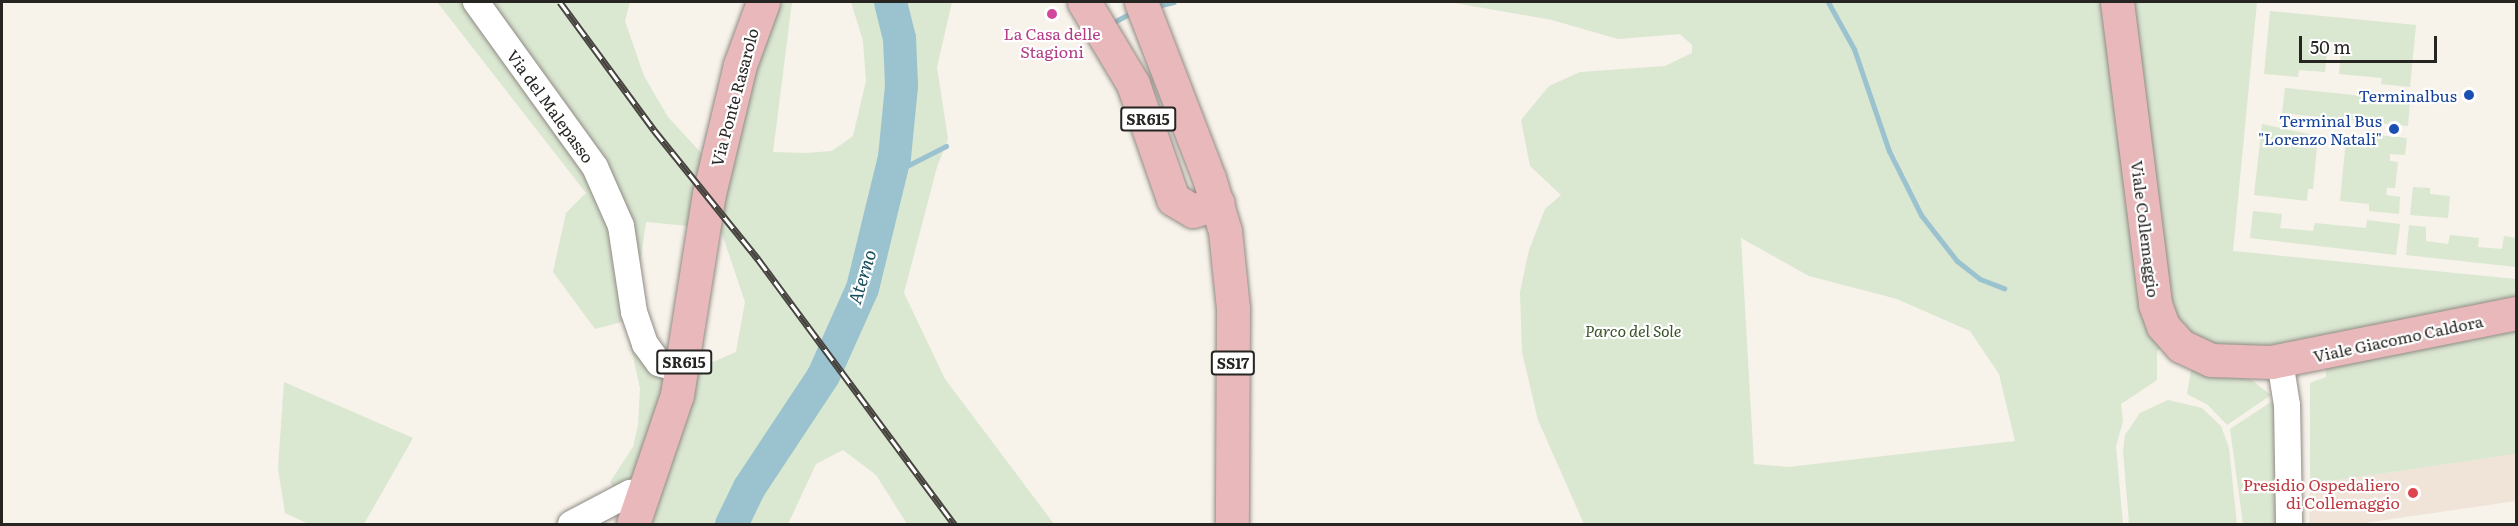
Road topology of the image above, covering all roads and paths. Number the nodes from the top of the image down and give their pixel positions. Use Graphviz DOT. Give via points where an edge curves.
graph roads {
  1 [pos="476,2"];
  2 [pos="762,2"];
  3 [pos="1084,2"];
  4 [pos="1141,2"];
  5 [pos="2117,2"];
  6 [pos="1218,203"];
  7 [pos="2517,313"];
  8 [pos="2280,361"];
  9 [pos="682,370"];
  10 [pos="645,491"];
  11 [pos="571,525"];
  12 [pos="633,525"];
  13 [pos="1232,525"];
  14 [pos="2289,525"];
  1 -- 9 [label="street, Via del Malepasso" via="595,167 621,226 634,312 645,344 659,363"];
  2 -- 9 [label="main road, Via Ponte Rasarolo / SR615" via="740,65 709,194"];
  3 -- 6 [label="main road, SR615" via="1141,103 1173,199 1193,211"];
  4 -- 6 [label="main road, SS17"];
  5 -- 8 [label="main road, Viale Collemaggio" via="2160,320 2175,341 2198,356 2236,363"];
  6 -- 13 [label="main road, SS17" via="1228,250 1233,308"];
  7 -- 8 [label="main road, Viale Giacomo Caldora"];
  8 -- 14 [label="street" via="2287,405"];
  9 -- 10 [label="main road, SR615"];
  10 -- 11 [label="street" via="630,493"];
  10 -- 12 [label="main road, SR615"];
}
